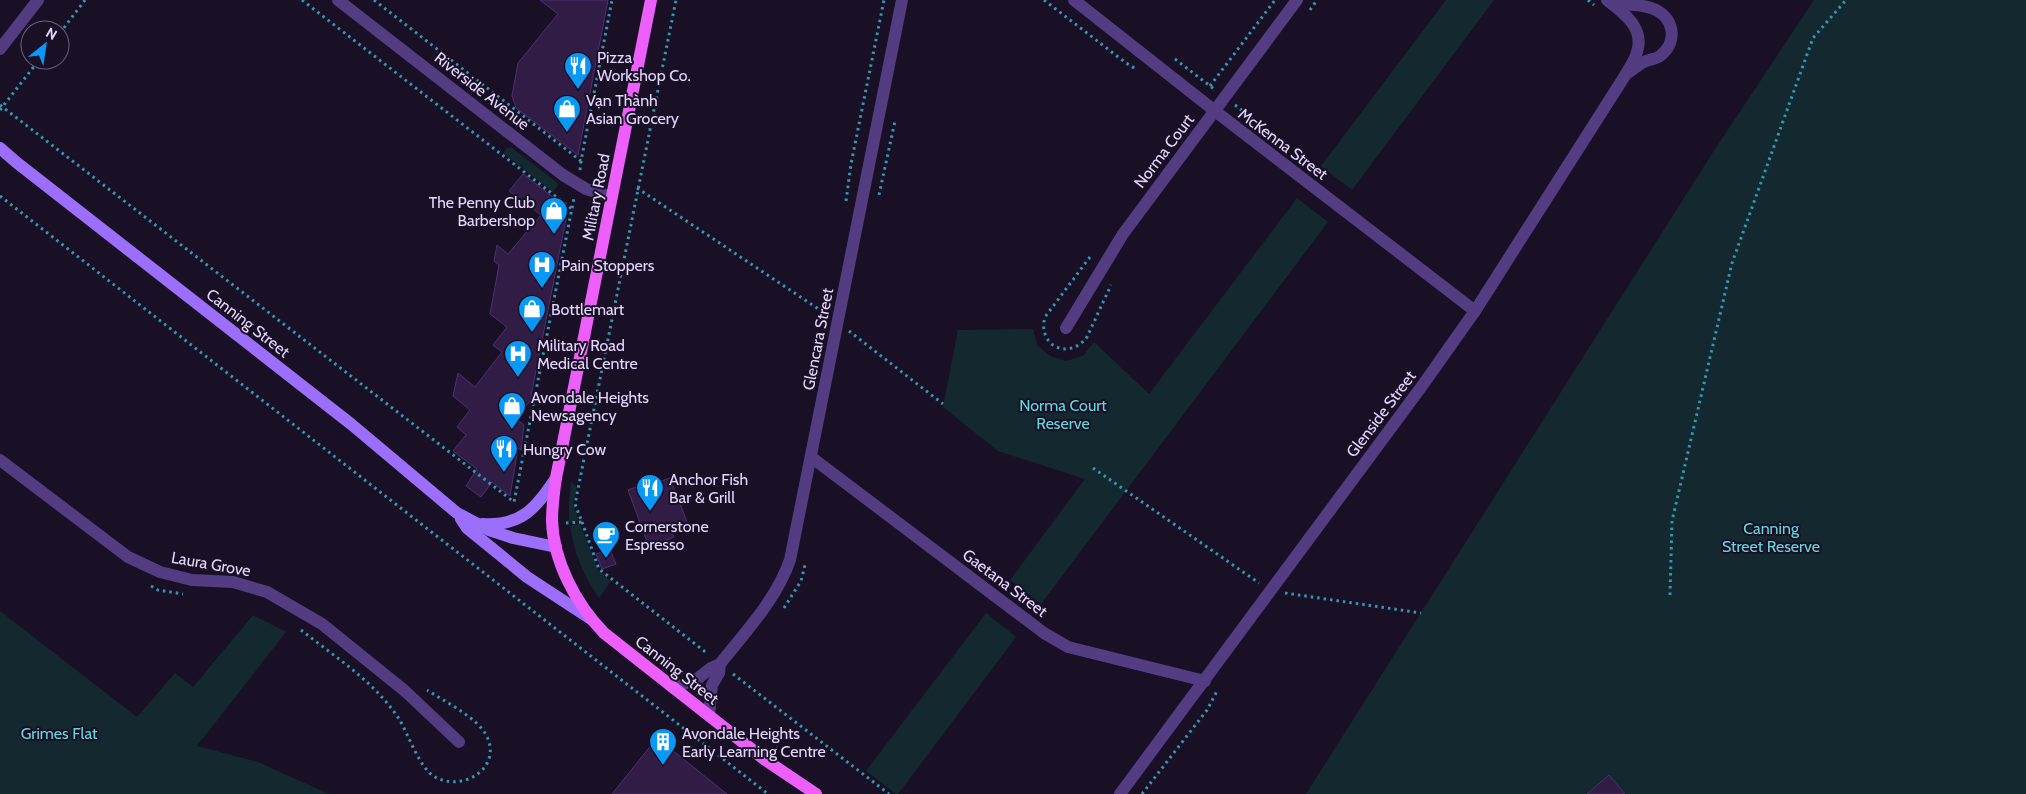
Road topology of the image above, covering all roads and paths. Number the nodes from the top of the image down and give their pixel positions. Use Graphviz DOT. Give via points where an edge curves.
graph roads {
  1 [pos="38,0"];
  2 [pos="85,0"];
  3 [pos="302,0"];
  4 [pos="338,0"];
  5 [pos="374,0"];
  6 [pos="612,0"];
  7 [pos="651,0"];
  8 [pos="676,0"];
  9 [pos="884,0"];
  10 [pos="902,0"];
  11 [pos="1044,0"];
  12 [pos="1074,0"];
  13 [pos="1275,0"];
  14 [pos="1297,0"];
  15 [pos="1588,0"];
  16 [pos="1846,0"];
  17 [pos="1604,3"];
  18 [pos="70,20"];
  19 [pos="0,49"];
  20 [pos="31,70"];
  21 [pos="1139,71"];
  22 [pos="1626,74"];
  23 [pos="1210,86"];
  24 [pos="1,107"];
  25 [pos="1215,111"];
  26 [pos="896,114"];
  27 [pos="0,148"];
  28 [pos="0,152"];
  29 [pos="581,161"];
  30 [pos="16,162"];
  31 [pos="577,184"];
  32 [pos="637,188"];
  33 [pos="0,196"];
  34 [pos="612,198"];
  35 [pos="878,199"];
  36 [pos="846,202"];
  37 [pos="572,210"];
  38 [pos="1094,252"];
  39 [pos="1112,282"];
  40 [pos="829,305"];
  41 [pos="1475,311"];
  42 [pos="838,322"];
  43 [pos="1066,328"];
  44 [pos="846,339"];
  45 [pos="943,404"];
  46 [pos="812,457"];
  47 [pos="0,460"];
  48 [pos="1093,468"];
  49 [pos="556,478"];
  50 [pos="457,513"];
  51 [pos="582,522"];
  52 [pos="476,524"];
  53 [pos="553,524"];
  54 [pos="556,548"];
  55 [pos="805,557"];
  56 [pos="144,582"];
  57 [pos="1270,591"];
  58 [pos="186,595"];
  59 [pos="1670,595"];
  60 [pos="782,611"];
  61 [pos="1421,613"];
  62 [pos="594,622"];
  63 [pos="294,625"];
  64 [pos="720,664"];
  65 [pos="739,667"];
  66 [pos="733,674"];
  67 [pos="728,681"];
  68 [pos="1205,681"];
  69 [pos="423,687"];
  70 [pos="672,688"];
  71 [pos="709,716"];
  72 [pos="458,742"];
  73 [pos="768,794"];
  74 [pos="816,794"];
  75 [pos="889,794"];
  76 [pos="1120,794"];
  1 -- 19 [label="street"];
  2 -- 18 [label="path"];
  3 -- 37 [label="path"];
  4 -- 31 [label="street, Riverside Avenue"];
  5 -- 29 [label="path"];
  6 -- 29 [label="path"];
  7 -- 34 [label="main road, Military Road"];
  8 -- 32 [label="path"];
  9 -- 36 [label="path"];
  10 -- 42 [label="street, Glencara Street"];
  11 -- 21 [label="path"];
  12 -- 25 [label="street, McKenna Street"];
  13 -- 23 [label="path"];
  14 -- 25 [label="street, Norma Court"];
  15 -- 17 [label="path"];
  16 -- 59 [label="path" via="1813,38 1732,263 1672,522"];
  17 -- 22 [label="street, Glenside Street" via="1627,16 1638,36 1638,50"];
  17 -- 22 [label="street" via="1651,8 1664,14 1670,25 1673,36 1668,48 1659,58 1645,62"];
  20 -- 24 [label="path"];
  22 -- 41 [label="street, Glenside Street"];
  24 -- 37 [label="path" via="514,502"];
  25 -- 41 [label="street, McKenna Street"];
  25 -- 43 [label="street, Norma Court" via="1123,234"];
  26 -- 35 [label="path"];
  27 -- 30 [label="street, Canning Street"];
  28 -- 30 [label="street, Canning Street"];
  29 -- 31 [label="path"];
  30 -- 50 [label="street, Canning Street" via="351,424"];
  31 -- 34 [label="street, Riverside Avenue"];
  31 -- 37 [label="path"];
  32 -- 42 [label="path"];
  32 -- 51 [label="path" via="575,504"];
  33 -- 73 [label="path"];
  34 -- 49 [label="main road, Military Road"];
  38 -- 39 [label="path" via="1045,317 1044,334 1049,342 1062,350 1083,344"];
  40 -- 42 [label="path"];
  41 -- 57 [label="street, Glenside Street"];
  42 -- 44 [label="path"];
  42 -- 45 [label="path"];
  42 -- 46 [label="street, Glencara Street"];
  46 -- 64 [label="street, Glencara Street" via="784,578"];
  46 -- 68 [label="street, Gaetana Street" via="1044,633 1068,647"];
  47 -- 72 [label="street, Laura Grove" via="128,557 160,572 184,578 233,582 267,592 322,624 405,691"];
  48 -- 57 [label="path"];
  49 -- 52 [label="street" via="524,516 509,522"];
  49 -- 53 [label="main road, Military Road"];
  50 -- 52 [label="street, Canning Street"];
  50 -- 62 [label="street, Canning Street" via="468,528 527,577"];
  51 -- 53 [label="path"];
  51 -- 64 [label="path" via="599,569"];
  52 -- 54 [label="street, Canning Street" via="527,542"];
  53 -- 54 [label="main road, Military Road"];
  54 -- 62 [label="main road, Canning Street" via="573,590"];
  55 -- 60 [label="path" via="801,581"];
  56 -- 58 [label="path" via="158,590"];
  57 -- 61 [label="path"];
  57 -- 68 [label="street, Glenside Street"];
  62 -- 70 [label="main road, Canning Street"];
  63 -- 69 [label="path" via="386,700 423,764 433,775 456,782 474,777 484,770 490,752 484,732 475,722"];
  64 -- 66 [label="path"];
  64 -- 70 [label="street, Glencara Street" via="697,679"];
  64 -- 71 [label="street, Glencara Street" via="712,685"];
  65 -- 66 [label="path"];
  66 -- 67 [label="path"];
  66 -- 75 [label="path"];
  68 -- 76 [label="street, Glenside Street"];
  70 -- 71 [label="main road, Canning Street"];
  71 -- 74 [label="main road, Canning Street"];
}
